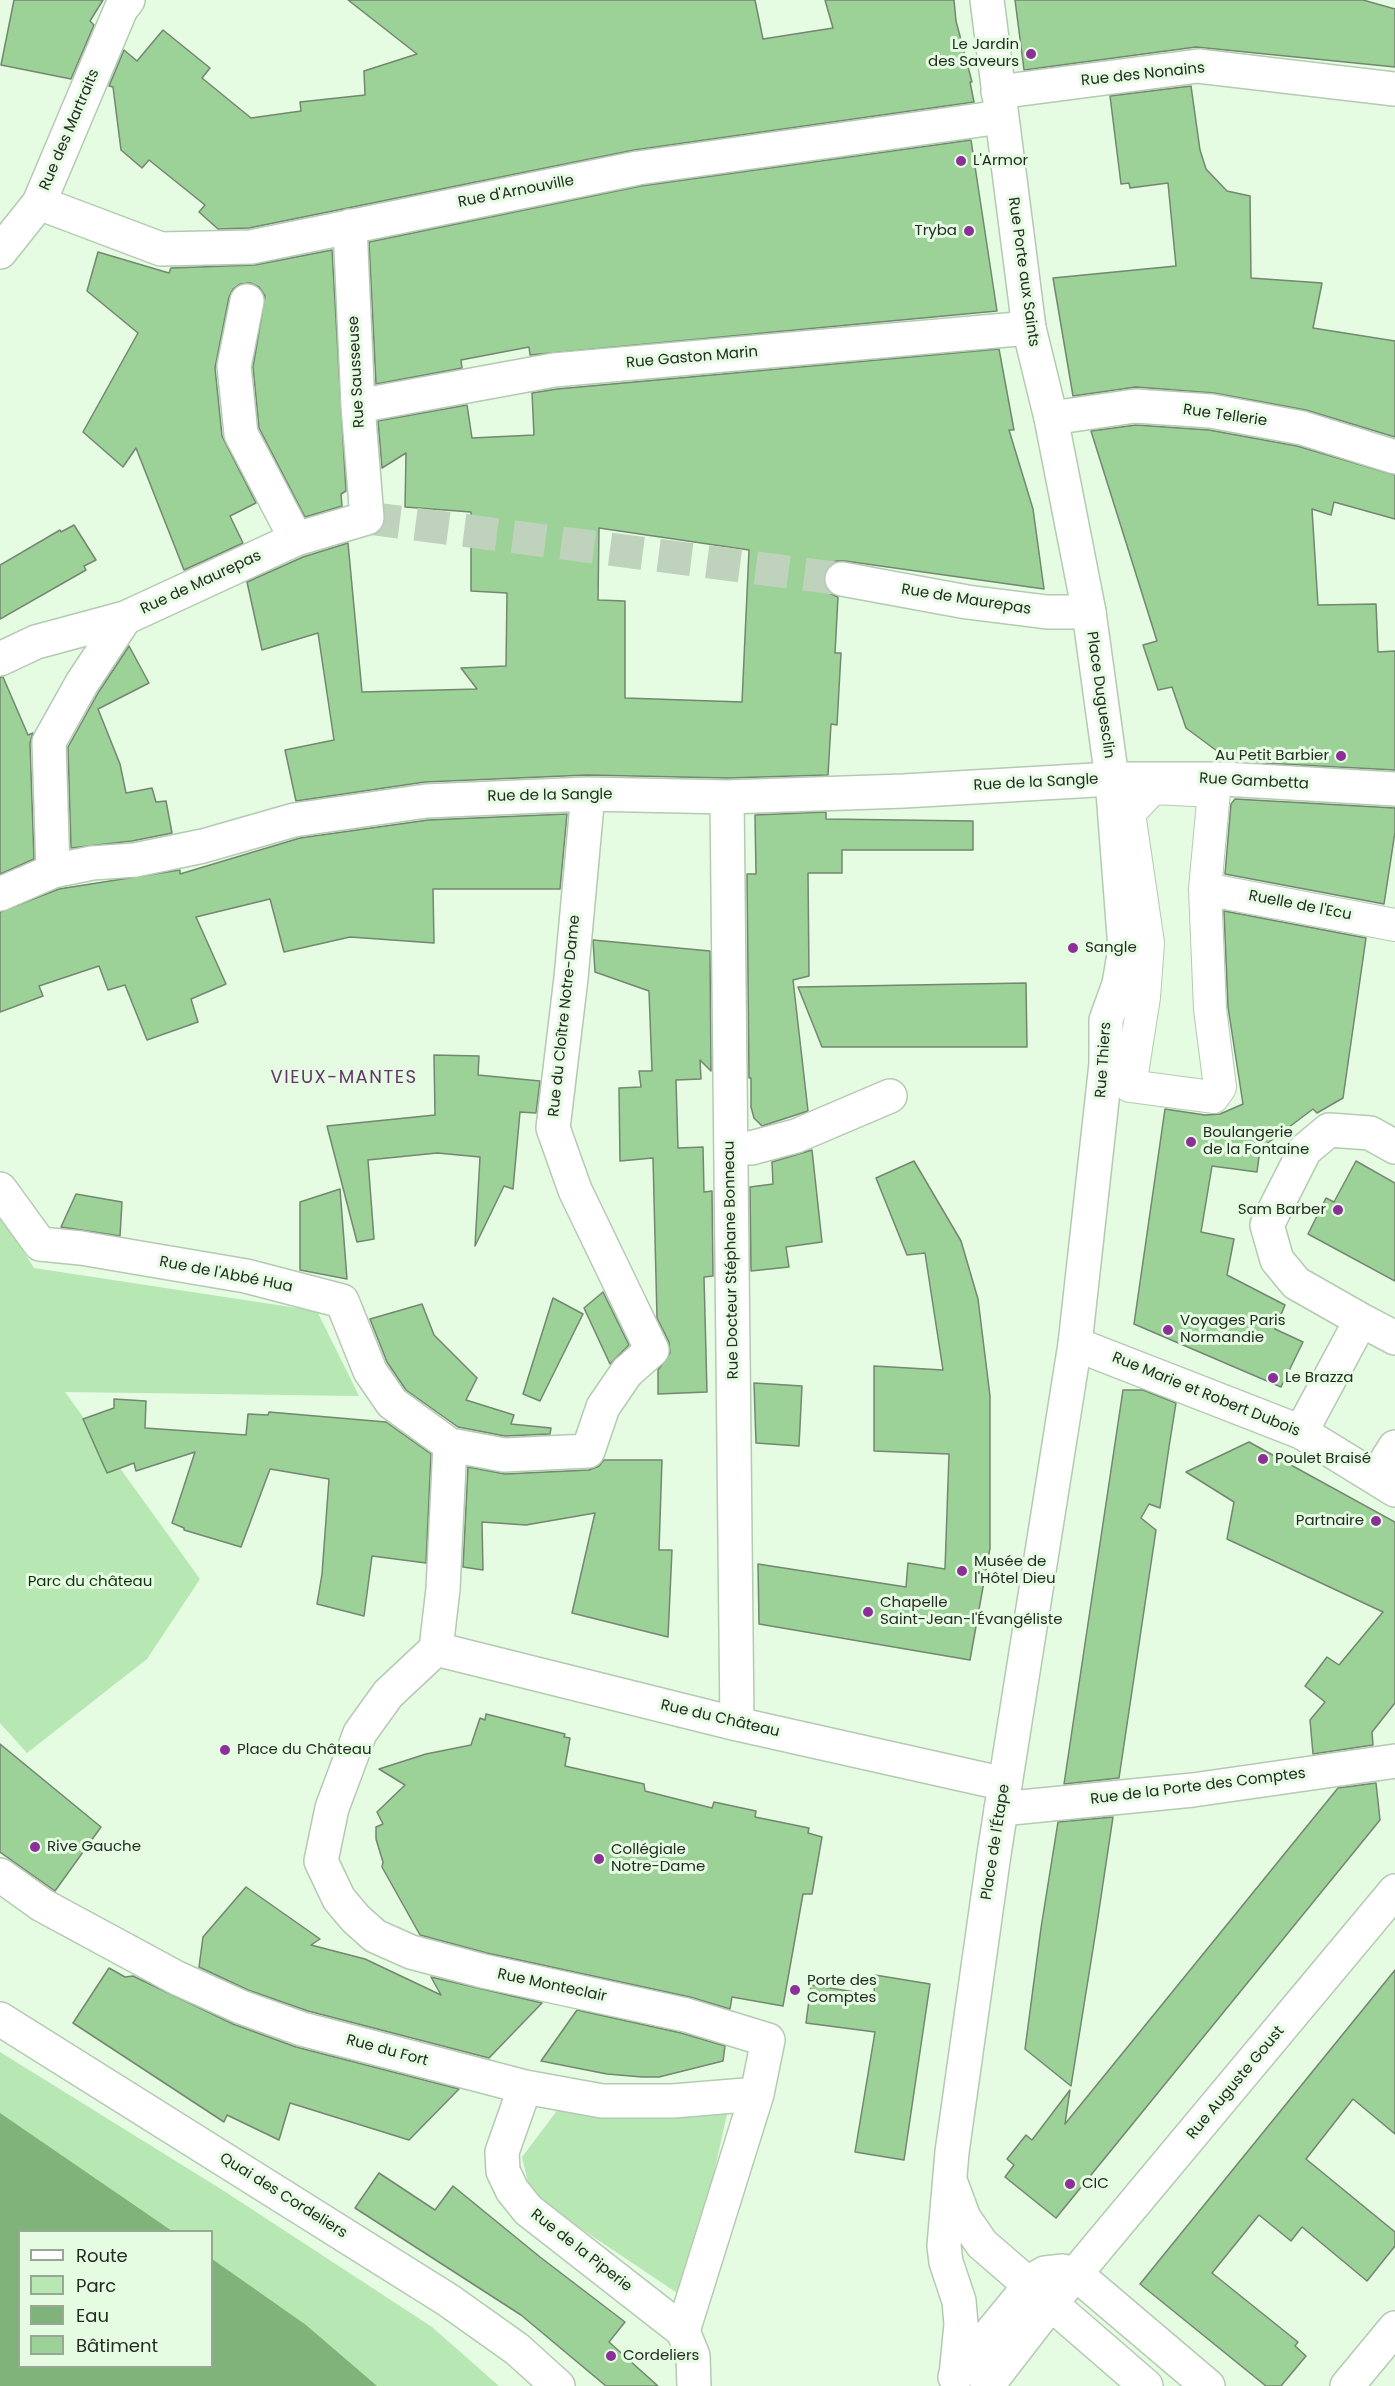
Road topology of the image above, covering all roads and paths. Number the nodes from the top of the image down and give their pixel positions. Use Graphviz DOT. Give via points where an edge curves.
graph roads {
  1 [pos="128,0"];
  2 [pos="987,0"];
  3 [pos="1395,89"];
  4 [pos="999,105"];
  5 [pos="39,203"];
  6 [pos="350,226"];
  7 [pos="0,252"];
  8 [pos="247,300"];
  9 [pos="1029,328"];
  10 [pos="358,406"];
  11 [pos="1051,418"];
  12 [pos="1395,457"];
  13 [pos="367,518"];
  14 [pos="296,539"];
  15 [pos="842,579"];
  16 [pos="1089,612"];
  17 [pos="124,618"];
  18 [pos="0,659"];
  19 [pos="1112,779"];
  20 [pos="1395,789"];
  21 [pos="588,794"];
  22 [pos="727,797"];
  23 [pos="53,871"];
  24 [pos="1204,889"];
  25 [pos="0,894"];
  26 [pos="1395,925"];
  27 [pos="890,1096"];
  28 [pos="730,1147"];
  29 [pos="1395,1147"];
  30 [pos="0,1189"];
  31 [pos="1361,1320"];
  32 [pos="1395,1338"];
  33 [pos="1076,1344"];
  34 [pos="1301,1432"];
  35 [pos="450,1444"];
  36 [pos="1395,1447"];
  37 [pos="1386,1484"];
  38 [pos="436,1649"];
  39 [pos="737,1724"];
  40 [pos="1395,1761"];
  41 [pos="1003,1797"];
  42 [pos="0,1875"];
  43 [pos="1395,1892"];
  44 [pos="0,2019"];
  45 [pos="525,2087"];
  46 [pos="757,2094"];
  47 [pos="949,2176"];
  48 [pos="1076,2274"];
  49 [pos="1041,2294"];
  50 [pos="1395,2328"];
  51 [pos="682,2331"];
  52 [pos="953,2381"];
  53 [pos="558,2386"];
  54 [pos="693,2386"];
  55 [pos="987,2386"];
  56 [pos="1146,2386"];
  57 [pos="1208,2386"];
  58 [pos="1347,2386"];
  1 -- 5 [label="street, Rue des Martraits"];
  2 -- 4 [label="street, Rue Porte aux Saints"];
  3 -- 4 [label="street, Rue des Nonains" via="1198,66"];
  4 -- 6 [label="street, Rue d'Arnouville" via="638,168"];
  4 -- 9 [label="street, Rue Porte aux Saints"];
  5 -- 6 [label="street, Rue d'Arnouville" via="161,249 251,247"];
  5 -- 7 [label="street, Rue des Martraits"];
  6 -- 10 [label="street, Rue Sausseuse"];
  8 -- 14 [label="street" via="234,366 241,434"];
  9 -- 10 [label="street, Rue Gaston Marin" via="554,370"];
  9 -- 11 [label="street, Rue Porte aux Saints"];
  10 -- 13 [label="street, Rue Sausseuse"];
  11 -- 12 [label="street, Rue Tellerie" via="1135,406 1211,411 1302,428"];
  11 -- 16 [label="street, Rue Porte aux Saints"];
  13 -- 14 [label="street, Rue de Maurepas"];
  14 -- 17 [label="street, Rue de Maurepas"];
  15 -- 16 [label="street, Rue de Maurepas" via="967,602 1047,612"];
  16 -- 19 [label="street, Place Duguesclin"];
  17 -- 18 [label="street" via="36,642"];
  17 -- 23 [label="street, Rue de Maurepas" via="49,742"];
  19 -- 20 [label="street, Rue Gambetta" via="1223,779"];
  19 -- 22 [label="street, Rue de la Sangle"];
  19 -- 33 [label="street, Rue Thiers" via="1125,949 1119,984 1106,1020 1106,1064"];
  21 -- 22 [label="street, Rue de la Sangle"];
  21 -- 23 [label="street, Rue de la Sangle" via="426,801 351,810 294,820 192,848"];
  21 -- 35 [label="street, Rue du Cloître Notre-Dame" via="553,1128 575,1190 652,1350 627,1372 603,1407 588,1451 504,1455"];
  22 -- 28 [label="street, Rue Docteur Stéphane Bonneau"];
  23 -- 25 [label="street, Rue de la Sangle"];
  24 -- 24 [label="street" via="1214,791 1153,788 1129,813 1148,943 1130,1086 1213,1097 1220,1087 1210,1009"];
  24 -- 26 [label="street, Ruelle de l'Ecu"];
  27 -- 28 [label="street" via="796,1136 751,1148"];
  28 -- 39 [label="street, Rue Docteur Stéphane Bonneau"];
  29 -- 31 [label="street" via="1370,1133 1329,1131 1305,1150 1267,1225 1277,1260 1296,1283"];
  30 -- 35 [label="street, Rue de l'Abbé Hua" via="40,1244 246,1276 342,1301 370,1371 392,1403"];
  31 -- 32 [label="street"];
  31 -- 34 [label="street"];
  33 -- 34 [label="street, Rue Marie et Robert Dubois"];
  33 -- 41 [label="street, Place de l'Étape"];
  34 -- 37 [label="street, Rue Marie et Robert Dubois"];
  35 -- 38 [label="street"];
  36 -- 37 [label="street"];
  38 -- 39 [label="street, Rue du Château"];
  38 -- 46 [label="street, Rue Monteclair" via="388,1694 360,1733 332,1808 321,1861 339,1899 375,1936 411,1952 686,2015 768,2040"];
  39 -- 41 [label="street, Rue du Château"];
  40 -- 41 [label="street, Rue de la Porte des Comptes" via="1193,1790"];
  41 -- 47 [label="street, Place de l'Étape"];
  42 -- 45 [label="street, Rue du Fort" via="42,1905 177,1978 241,2007 302,2029"];
  43 -- 48 [label="street, Rue Auguste Goust"];
  44 -- 53 [label="street, Quai des Cordeliers" via="448,2300 517,2349"];
  45 -- 46 [label="street, Rue du Fort" via="602,2101 673,2102"];
  45 -- 51 [label="street, Rue de la Piperie" via="502,2152 502,2171 512,2190 528,2210"];
  46 -- 51 [label="street"];
  47 -- 49 [label="street, Place de l'Étape" via="974,2233"];
  47 -- 52 [label="street" via="944,2246 947,2269 959,2301 962,2333"];
  48 -- 49 [label="street" via="1054,2271 1036,2278"];
  48 -- 57 [label="street"];
  49 -- 52 [label="street"];
  49 -- 55 [label="street"];
  49 -- 56 [label="street, Place de l'Étape"];
  50 -- 58 [label="street"];
  51 -- 54 [label="street" via="693,2356"];
}
